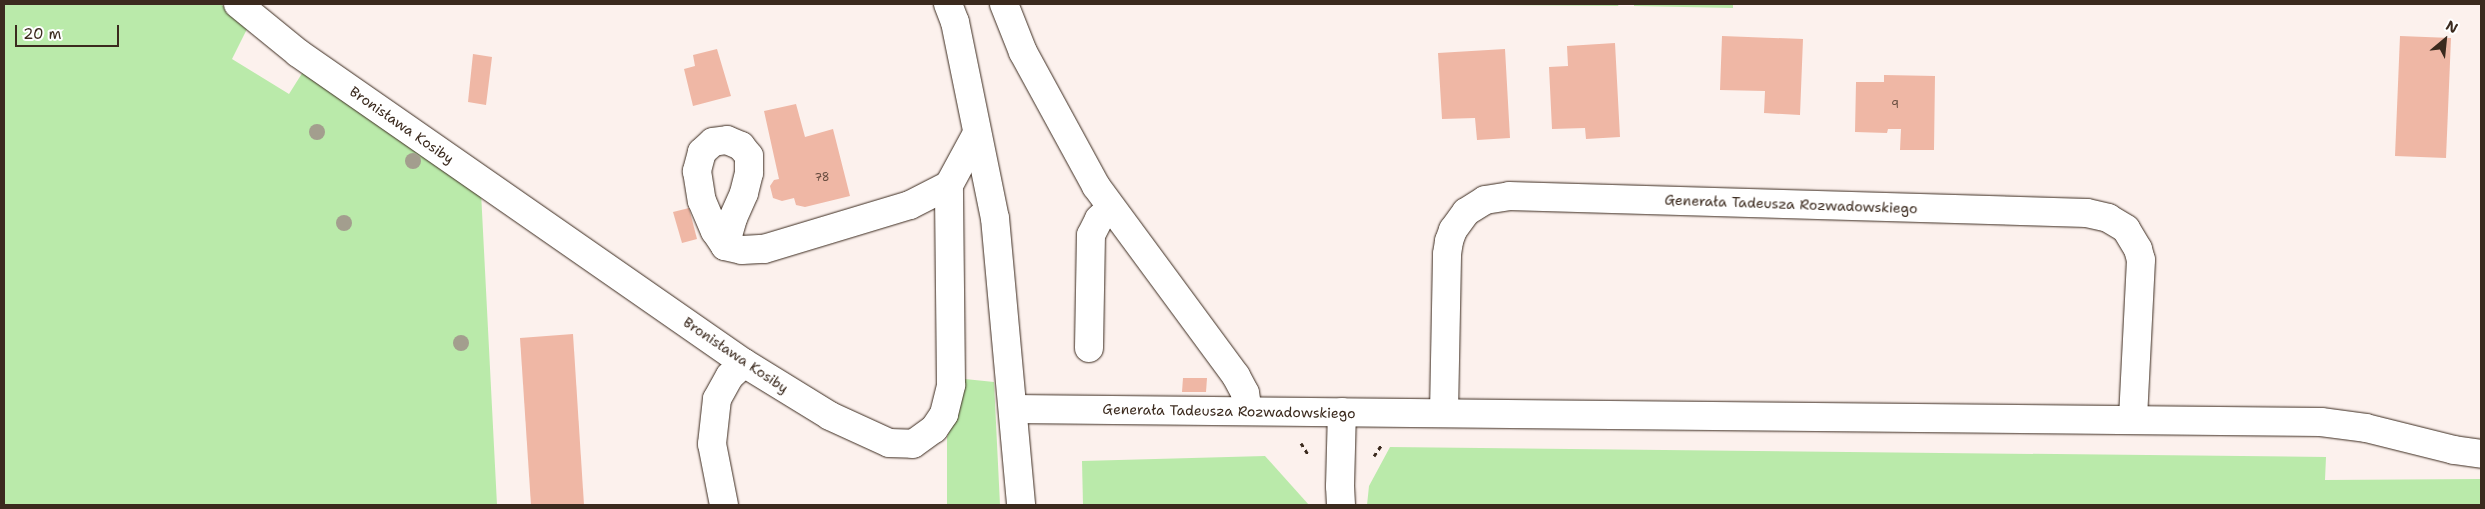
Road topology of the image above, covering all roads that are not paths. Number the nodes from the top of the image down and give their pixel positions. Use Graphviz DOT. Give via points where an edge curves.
graph roads {
  1 [pos="238,4"];
  2 [pos="948,4"];
  3 [pos="1004,4"];
  4 [pos="976,135"];
  5 [pos="949,185"];
  6 [pos="1111,208"];
  7 [pos="725,246"];
  8 [pos="1089,348"];
  9 [pos="744,363"];
  10 [pos="1013,408"];
  11 [pos="1248,411"];
  12 [pos="1342,412"];
  13 [pos="1444,413"];
  14 [pos="2133,420"];
  15 [pos="2481,454"];
  16 [pos="724,505"];
  17 [pos="1020,505"];
  18 [pos="1342,505"];
  1 -- 9 [label="street, Bronisława Kosiby" via="298,53"];
  2 -- 4 [label="street" via="955,22"];
  3 -- 6 [label="street" via="1023,52"];
  4 -- 5 [label="street, Bronisława Kosiby"];
  4 -- 10 [label="street" via="995,218"];
  5 -- 7 [label="street" via="910,205 764,249 742,250"];
  5 -- 9 [label="street, Bronisława Kosiby" via="951,385 944,414 934,428 913,444 889,443 830,416"];
  6 -- 8 [label="street" via="1099,219 1091,236"];
  6 -- 11 [label="street" via="1236,376 1245,393"];
  9 -- 16 [label="street" via="730,376 717,400 712,444"];
  10 -- 11 [label="street, Generała Tadeusza Rozwadowskiego"];
  10 -- 17 [label="street"];
  11 -- 12 [label="street, Generała Tadeusza Rozwadowskiego"];
  12 -- 13 [label="street, Generała Tadeusza Rozwadowskiego"];
  12 -- 18 [label="street"];
  13 -- 14 [label="street, Generała Tadeusza Rozwadowskiego"];
  13 -- 14 [label="street, Generała Tadeusza Rozwadowskiego" via="1449,241 1466,212 1485,200 1509,196 2087,212 2108,218 2126,229 2141,260"];
  14 -- 15 [label="street, Generała Tadeusza Rozwadowskiego" via="2321,422 2366,428"];
}
